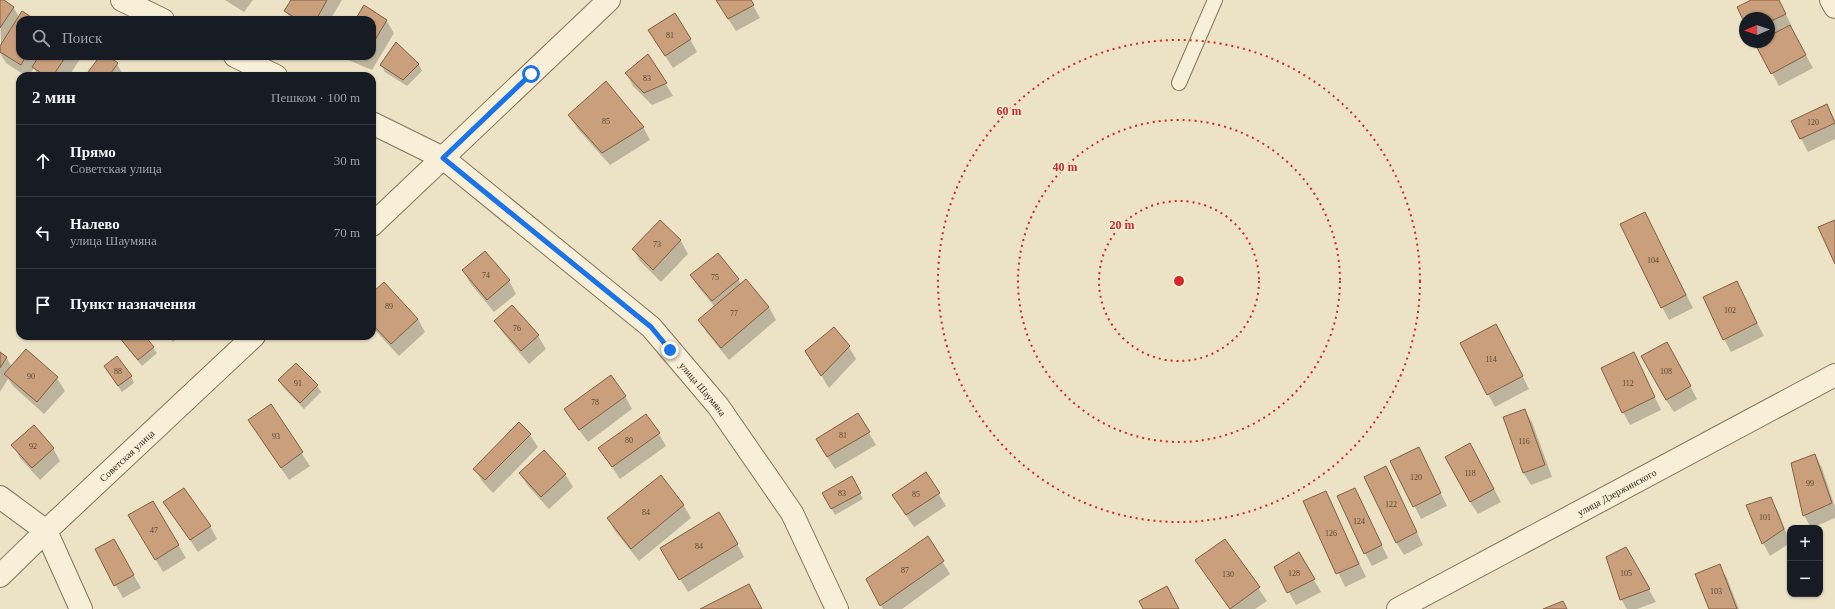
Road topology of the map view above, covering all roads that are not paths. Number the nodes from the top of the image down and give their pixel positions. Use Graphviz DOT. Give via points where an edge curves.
graph roads {
  1 [pos="122,0"];
  2 [pos="609,0"];
  3 [pos="1215,0"];
  4 [pos="1832,0"];
  5 [pos="1835,7"];
  6 [pos="155,16"];
  7 [pos="244,60"];
  8 [pos="268,72"];
  9 [pos="1179,83"];
  10 [pos="376,125"];
  11 [pos="443,158"];
  12 [pos="376,221"];
  13 [pos="250,340"];
  14 [pos="1835,375"];
  15 [pos="0,497"];
  16 [pos="46,532"];
  17 [pos="0,576"];
  18 [pos="81,609"];
  19 [pos="837,609"];
  20 [pos="1398,609"];
  1 -- 6 [label="street"];
  2 -- 11 [label="street"];
  3 -- 9 [label="lane"];
  4 -- 5 [label="street"];
  7 -- 8 [label="street"];
  10 -- 11 [label="street, улица Шаумяна"];
  11 -- 12 [label="street"];
  11 -- 19 [label="street, улица Шаумяна" via="651,327 718,406 792,513"];
  13 -- 16 [label="street, Советская улица"];
  14 -- 20 [label="street, улица Дзержинского"];
  15 -- 16 [label="street"];
  16 -- 17 [label="street, Советская улица"];
  16 -- 18 [label="street"];
}
